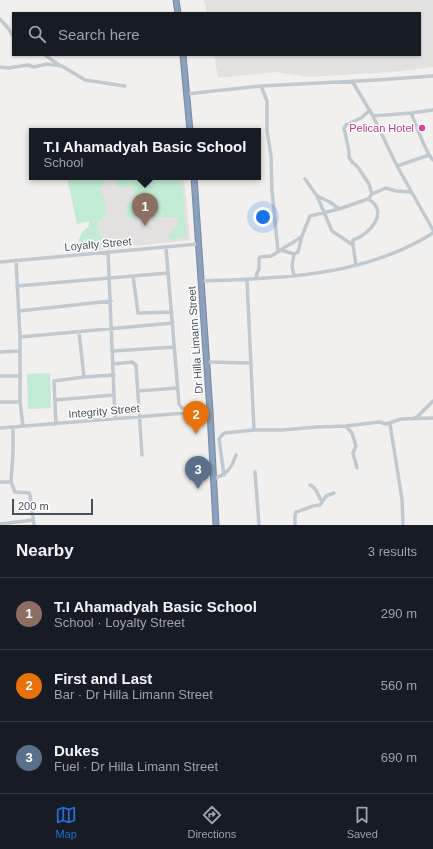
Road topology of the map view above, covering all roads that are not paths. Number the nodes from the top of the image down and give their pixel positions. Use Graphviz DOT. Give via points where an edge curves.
graph roads {
  1 [pos="176,0"];
  2 [pos="178,12"];
  3 [pos="0,20"];
  4 [pos="12,34"];
  5 [pos="47,56"];
  6 [pos="183,56"];
  7 [pos="62,66"];
  8 [pos="0,67"];
  9 [pos="433,76"];
  10 [pos="352,81"];
  11 [pos="125,86"];
  12 [pos="261,86"];
  13 [pos="186,94"];
  14 [pos="370,110"];
  15 [pos="433,110"];
  16 [pos="411,113"];
  17 [pos="373,116"];
  18 [pos="190,128"];
  19 [pos="429,155"];
  20 [pos="433,160"];
  21 [pos="397,166"];
  22 [pos="305,179"];
  23 [pos="194,180"];
  24 [pos="411,192"];
  25 [pos="372,194"];
  26 [pos="317,196"];
  27 [pos="368,199"];
  28 [pos="339,209"];
  29 [pos="324,213"];
  30 [pos="433,230"];
  31 [pos="433,233"];
  32 [pos="302,236"];
  33 [pos="198,244"];
  34 [pos="353,245"];
  35 [pos="166,248"];
  36 [pos="280,251"];
  37 [pos="108,252"];
  38 [pos="294,254"];
  39 [pos="16,260"];
  40 [pos="0,262"];
  41 [pos="356,265"];
  42 [pos="168,273"];
  43 [pos="133,276"];
  44 [pos="294,276"];
  45 [pos="110,278"];
  46 [pos="256,279"];
  47 [pos="248,280"];
  48 [pos="201,281"];
  49 [pos="17,286"];
  50 [pos="111,301"];
  51 [pos="19,311"];
  52 [pos="172,312"];
  53 [pos="173,323"];
  54 [pos="112,328"];
  55 [pos="79,332"];
  56 [pos="20,337"];
  57 [pos="174,347"];
  58 [pos="20,351"];
  59 [pos="113,351"];
  60 [pos="0,352"];
  61 [pos="207,362"];
  62 [pos="252,362"];
  63 [pos="113,364"];
  64 [pos="114,375"];
  65 [pos="0,376"];
  66 [pos="21,376"];
  67 [pos="84,377"];
  68 [pos="177,388"];
  69 [pos="138,391"];
  70 [pos="114,395"];
  71 [pos="55,400"];
  72 [pos="433,401"];
  73 [pos="0,402"];
  74 [pos="20,402"];
  75 [pos="210,411"];
  76 [pos="190,413"];
  77 [pos="140,416"];
  78 [pos="433,418"];
  79 [pos="115,419"];
  80 [pos="411,419"];
  81 [pos="56,424"];
  82 [pos="390,424"];
  83 [pos="23,426"];
  84 [pos="346,426"];
  85 [pos="13,427"];
  86 [pos="0,428"];
  87 [pos="254,430"];
  88 [pos="142,455"];
  89 [pos="236,455"];
  90 [pos="357,468"];
  91 [pos="255,472"];
  92 [pos="224,475"];
  93 [pos="214,479"];
  94 [pos="0,482"];
  95 [pos="11,482"];
  96 [pos="310,485"];
  97 [pos="334,493"];
  98 [pos="322,501"];
  99 [pos="34,520"];
  100 [pos="0,524"];
  101 [pos="34,525"];
  102 [pos="216,525"];
  103 [pos="259,525"];
  104 [pos="295,525"];
  105 [pos="403,525"];
  1 -- 2 [label="highway"];
  3 -- 4 [label="street"];
  5 -- 7 [label="street"];
  6 -- 13 [label="highway"];
  7 -- 8 [label="street" via="46,64 34,67"];
  7 -- 11 [label="street" via="85,80"];
  9 -- 10 [label="street"];
  10 -- 12 [label="street"];
  10 -- 14 [label="street"];
  12 -- 13 [label="street"];
  12 -- 36 [label="street" via="267,101 272,191"];
  13 -- 18 [label="highway"];
  14 -- 17 [label="street"];
  14 -- 25 [label="street" via="344,128 349,157 369,184"];
  15 -- 16 [label="street"];
  16 -- 17 [label="street"];
  16 -- 19 [label="street"];
  17 -- 21 [label="street"];
  19 -- 20 [label="street"];
  19 -- 21 [label="street"];
  21 -- 24 [label="street"];
  22 -- 26 [label="street"];
  23 -- 33 [label="highway, Dr Hilla Limann Street"];
  24 -- 25 [label="street" via="386,188"];
  24 -- 30 [label="street"];
  25 -- 27 [label="street"];
  26 -- 28 [label="street"];
  26 -- 29 [label="street"];
  27 -- 28 [label="street"];
  27 -- 34 [label="street" via="377,207 377,218 370,230 353,240"];
  28 -- 29 [label="street"];
  29 -- 32 [label="street" via="310,216"];
  29 -- 34 [label="street" via="332,231"];
  31 -- 41 [label="street" via="376,260"];
  32 -- 36 [label="street"];
  32 -- 38 [label="street" via="298,252"];
  33 -- 35 [label="street, Loyalty Street"];
  33 -- 48 [label="highway, Dr Hilla Limann Street"];
  34 -- 41 [label="street"];
  35 -- 37 [label="street, Loyalty Street"];
  35 -- 42 [label="street"];
  36 -- 38 [label="street"];
  36 -- 46 [label="street" via="271,256 260,257"];
  37 -- 39 [label="street, Loyalty Street"];
  37 -- 45 [label="street"];
  38 -- 44 [label="street"];
  39 -- 40 [label="street, Loyalty Street"];
  39 -- 49 [label="street"];
  41 -- 44 [label="street" via="312,275"];
  42 -- 43 [label="street"];
  42 -- 52 [label="street"];
  43 -- 45 [label="street"];
  43 -- 52 [label="street" via="138,313"];
  44 -- 46 [label="street"];
  45 -- 49 [label="street"];
  45 -- 50 [label="street"];
  46 -- 47 [label="street"];
  47 -- 48 [label="street"];
  47 -- 62 [label="street"];
  48 -- 61 [label="highway, Dr Hilla Limann Street"];
  49 -- 51 [label="street"];
  50 -- 51 [label="street"];
  50 -- 54 [label="street"];
  51 -- 56 [label="street"];
  52 -- 53 [label="street"];
  53 -- 54 [label="street"];
  53 -- 57 [label="street"];
  54 -- 55 [label="street"];
  54 -- 59 [label="street"];
  55 -- 56 [label="street"];
  55 -- 67 [label="street"];
  56 -- 58 [label="street"];
  57 -- 59 [label="street"];
  57 -- 68 [label="street"];
  58 -- 60 [label="street"];
  58 -- 66 [label="street"];
  59 -- 63 [label="street"];
  61 -- 62 [label="street"];
  61 -- 75 [label="highway, Dr Hilla Limann Street"];
  62 -- 87 [label="street"];
  63 -- 64 [label="street"];
  63 -- 69 [label="street" via="132,362 136,365"];
  64 -- 67 [label="street"];
  64 -- 70 [label="street"];
  65 -- 66 [label="street"];
  66 -- 74 [label="street"];
  67 -- 71 [label="street" via="54,381"];
  68 -- 69 [label="street"];
  68 -- 76 [label="street" via="180,406 189,409"];
  69 -- 77 [label="street"];
  70 -- 71 [label="street"];
  70 -- 79 [label="street"];
  71 -- 81 [label="street"];
  72 -- 80 [label="street" via="417,417"];
  73 -- 74 [label="street"];
  74 -- 83 [label="street"];
  75 -- 76 [label="street, Integrity Street"];
  75 -- 93 [label="highway, Dr Hilla Limann Street"];
  76 -- 77 [label="street, Integrity Street"];
  77 -- 79 [label="street, Integrity Street"];
  77 -- 88 [label="street"];
  78 -- 80 [label="street"];
  79 -- 81 [label="street, Integrity Street"];
  80 -- 82 [label="street" via="401,419"];
  81 -- 83 [label="street, Integrity Street"];
  82 -- 84 [label="street" via="379,422"];
  82 -- 105 [label="street" via="402,499"];
  83 -- 85 [label="street, Integrity Street"];
  84 -- 87 [label="street"];
  84 -- 90 [label="street" via="352,433 356,446 353,453"];
  85 -- 86 [label="street, Integrity Street"];
  85 -- 95 [label="street"];
  87 -- 92 [label="street" via="225,433 220,436"];
  89 -- 92 [label="street" via="231,468"];
  91 -- 103 [label="street"];
  92 -- 93 [label="street"];
  93 -- 102 [label="highway, Dr Hilla Limann Street"];
  94 -- 95 [label="street"];
  95 -- 99 [label="street" via="15,492 30,495"];
  96 -- 98 [label="street"];
  97 -- 98 [label="street"];
  98 -- 104 [label="street" via="320,505 312,505 306,510 296,512"];
  99 -- 100 [label="street"];
  99 -- 101 [label="street"];
}
